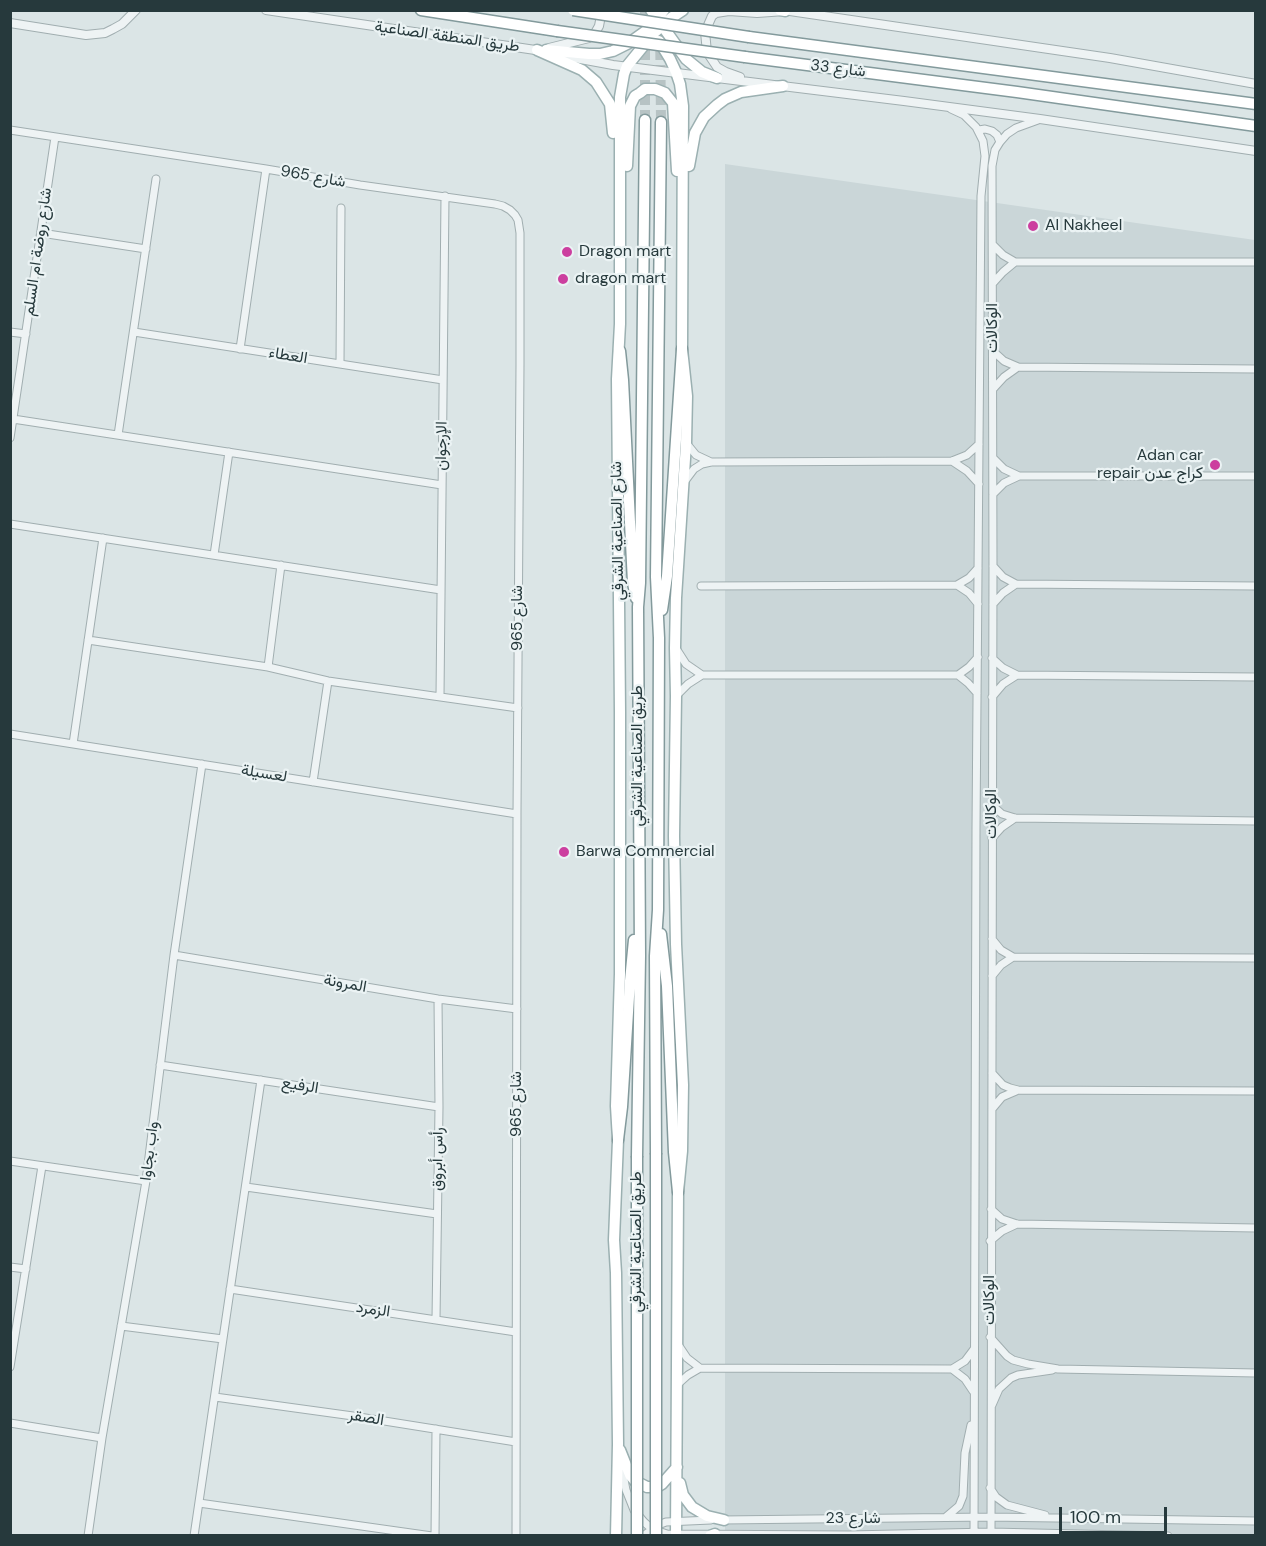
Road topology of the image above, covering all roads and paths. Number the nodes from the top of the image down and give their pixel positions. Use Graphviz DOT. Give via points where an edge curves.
graph roads {
  1 [pos="136,10"];
  2 [pos="266,10"];
  3 [pos="421,10"];
  4 [pos="573,10"];
  5 [pos="602,10"];
  6 [pos="635,10"];
  7 [pos="683,10"];
  8 [pos="783,11"];
  9 [pos="657,21"];
  10 [pos="10,23"];
  11 [pos="537,50"];
  12 [pos="627,66"];
  13 [pos="676,72"];
  14 [pos="717,78"];
  15 [pos="756,82"];
  16 [pos="1256,84"];
  17 [pos="783,86"];
  18 [pos="1256,104"];
  19 [pos="946,107"];
  20 [pos="1040,119"];
  21 [pos="645,120"];
  22 [pos="661,122"];
  23 [pos="1256,126"];
  24 [pos="10,130"];
  25 [pos="979,130"];
  26 [pos="55,137"];
  27 [pos="1000,142"];
  28 [pos="1256,151"];
  29 [pos="267,169"];
  30 [pos="156,179"];
  31 [pos="445,196"];
  32 [pos="341,208"];
  33 [pos="620,215"];
  34 [pos="683,219"];
  35 [pos="41,233"];
  36 [pos="993,245"];
  37 [pos="146,249"];
  38 [pos="1015,262"];
  39 [pos="1256,262"];
  40 [pos="993,284"];
  41 [pos="10,332"];
  42 [pos="134,332"];
  43 [pos="26,334"];
  44 [pos="240,348"];
  45 [pos="682,350"];
  46 [pos="620,351"];
  47 [pos="993,351"];
  48 [pos="340,364"];
  49 [pos="1018,367"];
  50 [pos="1256,369"];
  51 [pos="443,380"];
  52 [pos="993,390"];
  53 [pos="13,419"];
  54 [pos="118,435"];
  55 [pos="10,438"];
  56 [pos="686,443"];
  57 [pos="979,444"];
  58 [pos="229,452"];
  59 [pos="993,458"];
  60 [pos="952,461"];
  61 [pos="711,462"];
  62 [pos="1019,476"];
  63 [pos="1256,476"];
  64 [pos="684,483"];
  65 [pos="979,484"];
  66 [pos="442,485"];
  67 [pos="993,494"];
  68 [pos="10,524"];
  69 [pos="103,538"];
  70 [pos="214,555"];
  71 [pos="281,566"];
  72 [pos="993,566"];
  73 [pos="978,568"];
  74 [pos="1016,584"];
  75 [pos="957,585"];
  76 [pos="701,586"];
  77 [pos="1256,586"];
  78 [pos="441,590"];
  79 [pos="978,603"];
  80 [pos="993,605"];
  81 [pos="638,607"];
  82 [pos="659,638"];
  83 [pos="88,640"];
  84 [pos="675,648"];
  85 [pos="978,657"];
  86 [pos="992,658"];
  87 [pos="268,667"];
  88 [pos="702,675"];
  89 [pos="958,675"];
  90 [pos="1017,675"];
  91 [pos="1256,677"];
  92 [pos="328,681"];
  93 [pos="977,693"];
  94 [pos="676,696"];
  95 [pos="992,696"];
  96 [pos="440,697"];
  97 [pos="518,708"];
  98 [pos="620,712"];
  99 [pos="10,734"];
  100 [pos="73,744"];
  101 [pos="202,764"];
  102 [pos="313,782"];
  103 [pos="992,805"];
  104 [pos="517,814"];
  105 [pos="1014,818"];
  106 [pos="1256,821"];
  107 [pos="992,838"];
  108 [pos="639,910"];
  109 [pos="658,910"];
  110 [pos="992,939"];
  111 [pos="174,955"];
  112 [pos="1013,957"];
  113 [pos="1256,958"];
  114 [pos="992,976"];
  115 [pos="438,999"];
  116 [pos="517,1009"];
  117 [pos="160,1065"];
  118 [pos="992,1073"];
  119 [pos="261,1080"];
  120 [pos="1018,1090"];
  121 [pos="1256,1091"];
  122 [pos="439,1107"];
  123 [pos="991,1111"];
  124 [pos="618,1140"];
  125 [pos="10,1161"];
  126 [pos="42,1166"];
  127 [pos="146,1181"];
  128 [pos="246,1187"];
  129 [pos="678,1192"];
  130 [pos="991,1209"];
  131 [pos="437,1214"];
  132 [pos="1017,1224"];
  133 [pos="1256,1228"];
  134 [pos="990,1241"];
  135 [pos="10,1267"];
  136 [pos="26,1269"];
  137 [pos="230,1289"];
  138 [pos="436,1319"];
  139 [pos="121,1326"];
  140 [pos="516,1332"];
  141 [pos="990,1337"];
  142 [pos="223,1339"];
  143 [pos="678,1344"];
  144 [pos="975,1349"];
  145 [pos="10,1367"];
  146 [pos="700,1368"];
  147 [pos="952,1369"];
  148 [pos="1058,1369"];
  149 [pos="1256,1373"];
  150 [pos="678,1384"];
  151 [pos="974,1393"];
  152 [pos="215,1397"];
  153 [pos="990,1409"];
  154 [pos="974,1411"];
  155 [pos="10,1423"];
  156 [pos="436,1429"];
  157 [pos="102,1438"];
  158 [pos="516,1442"];
  159 [pos="618,1444"];
  160 [pos="677,1467"];
  161 [pos="990,1487"];
  162 [pos="199,1503"];
  163 [pos="990,1517"];
  164 [pos="944,1518"];
  165 [pos="974,1518"];
  166 [pos="1056,1518"];
  167 [pos="724,1520"];
  168 [pos="676,1521"];
  169 [pos="1256,1521"];
  170 [pos="654,1532"];
  171 [pos="974,1534"];
  172 [pos="991,1534"];
  173 [pos="1020,1534"];
  174 [pos="676,1535"];
  175 [pos="713,1535"];
  176 [pos="849,1535"];
  177 [pos="88,1536"];
  178 [pos="194,1536"];
  179 [pos="434,1536"];
  180 [pos="516,1536"];
  181 [pos="616,1536"];
  182 [pos="637,1536"];
  183 [pos="643,1536"];
  184 [pos="1168,1536"];
  1 -- 10 [label="street" via="114,29 86,35"];
  2 -- 11 [label="street, طريق المنطقة الصناعية"];
  3 -- 23 [label="main road, شارع 33, bridge"];
  4 -- 18 [label="main road, شارع 33, bridge"];
  5 -- 11 [label="street" via="599,26 589,38"];
  6 -- 9 [label="main road"];
  7 -- 9 [label="main road"];
  8 -- 15 [label="street" via="720,12 709,22 705,33 711,60 726,72"];
  8 -- 16 [label="street"];
  9 -- 11 [label="main road" via="621,48 600,54"];
  9 -- 12 [label="main road"];
  9 -- 13 [label="main road"];
  9 -- 14 [label="main road" via="686,59"];
  11 -- 12 [label="street, طريق المنطقة الصناعية"];
  11 -- 33 [label="main road" via="582,70 604,93 611,113"];
  12 -- 13 [label="street, شارع 33"];
  12 -- 33 [label="main road" via="620,97"];
  13 -- 14 [label="street, شارع 33"];
  13 -- 34 [label="main road" via="683,106"];
  14 -- 15 [label="street, شارع 33"];
  15 -- 17 [label="street, شارع 33"];
  17 -- 19 [label="street, شارع 33"];
  17 -- 34 [label="main road" via="734,95 704,117 693,142"];
  19 -- 20 [label="street, شارع 33"];
  19 -- 25 [label="street" via="964,115"];
  20 -- 27 [label="street" via="1016,128"];
  20 -- 28 [label="street, شارع 33"];
  21 -- 81 [label="main road, طريق الصناعية الشرقي"];
  22 -- 82 [label="main road, طريق الصناعية الشرقي" via="656,577"];
  24 -- 26 [label="street, شارع 965"];
  25 -- 27 [label="street" via="992,131"];
  25 -- 57 [label="street, الوكالات" via="985,156 981,196"];
  26 -- 29 [label="street, شارع 965"];
  26 -- 35 [label="street, شارع روضة ام السلم"];
  27 -- 36 [label="street, الوكالات" via="992,166"];
  29 -- 31 [label="street, شارع 965"];
  29 -- 44 [label="street"];
  30 -- 37 [label="street"];
  31 -- 51 [label="street, الإرجوان"];
  31 -- 97 [label="street, شارع 965" via="503,206 515,214 519,226"];
  32 -- 48 [label="street"];
  33 -- 34 [label="main road" via="630,106 645,89 655,89 673,103"];
  33 -- 46 [label="main road"];
  34 -- 45 [label="main road"];
  35 -- 37 [label="street"];
  35 -- 43 [label="street, شارع روضة ام السلم"];
  36 -- 38 [label="street"];
  36 -- 40 [label="street, الوكالات"];
  37 -- 42 [label="street"];
  38 -- 39 [label="street"];
  38 -- 40 [label="street"];
  40 -- 47 [label="street, الوكالات"];
  41 -- 43 [label="street"];
  42 -- 44 [label="street, العطاء"];
  42 -- 54 [label="street"];
  43 -- 53 [label="street, شارع روضة ام السلم"];
  44 -- 48 [label="street, العطاء"];
  45 -- 56 [label="main road" via="687,396"];
  45 -- 82 [label="main road" via="667,576"];
  46 -- 81 [label="main road" via="633,583"];
  46 -- 98 [label="main road, شارع الصناعية الشرقي"];
  47 -- 49 [label="street"];
  47 -- 52 [label="street, الوكالات"];
  48 -- 51 [label="street, العطاء"];
  49 -- 50 [label="street"];
  49 -- 52 [label="street"];
  51 -- 66 [label="street, الإرجوان"];
  52 -- 59 [label="street, الوكالات"];
  53 -- 54 [label="street"];
  53 -- 55 [label="street, شارع روضة ام السلم"];
  54 -- 58 [label="street"];
  56 -- 61 [label="street" via="696,455"];
  56 -- 64 [label="main road"];
  57 -- 60 [label="street"];
  57 -- 65 [label="street, الوكالات"];
  58 -- 66 [label="street"];
  58 -- 70 [label="street"];
  59 -- 62 [label="street"];
  59 -- 67 [label="street, الوكالات"];
  60 -- 61 [label="street"];
  60 -- 65 [label="street"];
  61 -- 64 [label="street" via="694,469"];
  62 -- 63 [label="street"];
  62 -- 67 [label="street"];
  64 -- 84 [label="main road"];
  65 -- 73 [label="street, الوكالات"];
  66 -- 78 [label="street, الإرجوان"];
  67 -- 72 [label="street, الوكالات"];
  68 -- 69 [label="street"];
  69 -- 70 [label="street"];
  69 -- 83 [label="street"];
  70 -- 71 [label="street"];
  71 -- 78 [label="street"];
  71 -- 87 [label="street"];
  72 -- 74 [label="street"];
  72 -- 80 [label="street, الوكالات"];
  73 -- 75 [label="street"];
  73 -- 79 [label="street, الوكالات"];
  74 -- 77 [label="street"];
  74 -- 80 [label="street"];
  75 -- 76 [label="street"];
  75 -- 79 [label="street"];
  78 -- 96 [label="street, الإرجوان"];
  79 -- 85 [label="street, الوكالات"];
  80 -- 86 [label="street, الوكالات"];
  81 -- 108 [label="main road, طريق الصناعية الشرقي"];
  82 -- 109 [label="main road, طريق الصناعية الشرقي"];
  83 -- 87 [label="street"];
  83 -- 100 [label="street"];
  84 -- 88 [label="street"];
  84 -- 94 [label="main road"];
  85 -- 89 [label="street"];
  85 -- 93 [label="street, الوكالات"];
  86 -- 90 [label="street"];
  86 -- 95 [label="street, الوكالات"];
  87 -- 92 [label="street"];
  88 -- 89 [label="street"];
  88 -- 94 [label="street"];
  89 -- 93 [label="street"];
  90 -- 91 [label="street"];
  90 -- 95 [label="street"];
  92 -- 96 [label="street"];
  92 -- 102 [label="street"];
  93 -- 144 [label="street, الوكالات"];
  94 -- 129 [label="main road" via="675,901 683,1085"];
  95 -- 103 [label="street, الوكالات"];
  96 -- 97 [label="street"];
  97 -- 104 [label="street, شارع 965"];
  98 -- 124 [label="main road, طريق الصناعية الشرقي"];
  99 -- 100 [label="street, لعسيلة"];
  100 -- 101 [label="street, لعسيلة"];
  101 -- 102 [label="street, لعسيلة"];
  101 -- 111 [label="street, واب بجاوا"];
  102 -- 104 [label="street, لعسيلة"];
  103 -- 105 [label="street"];
  103 -- 107 [label="street, الوكالات"];
  104 -- 116 [label="street, شارع 965"];
  105 -- 106 [label="street"];
  105 -- 107 [label="street"];
  107 -- 110 [label="street, الوكالات"];
  108 -- 124 [label="main road"];
  108 -- 182 [label="main road, طريق الصناعية الشرقي, bridge"];
  109 -- 129 [label="main road" via="667,986"];
  109 -- 170 [label="main road, طريق الصناعية الشرقي, bridge"];
  110 -- 112 [label="street"];
  110 -- 114 [label="street, الوكالات"];
  111 -- 115 [label="street, المرونة"];
  111 -- 117 [label="street, واب بجاوا"];
  112 -- 113 [label="street"];
  112 -- 114 [label="street"];
  114 -- 118 [label="street, الوكالات"];
  115 -- 116 [label="street, المرونة"];
  115 -- 122 [label="street, رأس أبروق"];
  116 -- 140 [label="street, شارع 965"];
  117 -- 119 [label="street, الرفيع"];
  117 -- 127 [label="street, واب بجاوا"];
  118 -- 120 [label="street" via="1003,1085"];
  118 -- 123 [label="street, الوكالات"];
  119 -- 122 [label="street, الرفيع"];
  119 -- 128 [label="street"];
  120 -- 121 [label="street"];
  120 -- 123 [label="street" via="1002,1097"];
  122 -- 131 [label="street, رأس أبروق"];
  123 -- 130 [label="street, الوكالات"];
  124 -- 159 [label="main road, طريق الصناعية الشرقي" via="614,1240"];
  125 -- 126 [label="street"];
  126 -- 127 [label="street"];
  126 -- 136 [label="street"];
  127 -- 139 [label="street, واب بجاوا"];
  128 -- 131 [label="street"];
  128 -- 137 [label="street"];
  129 -- 143 [label="main road"];
  130 -- 132 [label="street" via="1002,1219"];
  130 -- 134 [label="street, الوكالات"];
  131 -- 138 [label="street, رأس أبروق"];
  132 -- 133 [label="street"];
  132 -- 134 [label="street"];
  134 -- 141 [label="street, الوكالات"];
  135 -- 136 [label="street"];
  136 -- 145 [label="street"];
  137 -- 138 [label="street, الزمرد"];
  137 -- 142 [label="street"];
  138 -- 140 [label="street, الزمرد"];
  139 -- 142 [label="street"];
  139 -- 157 [label="street, واب بجاوا"];
  140 -- 158 [label="street, شارع 965"];
  141 -- 148 [label="street" via="1013,1360"];
  141 -- 153 [label="street, الوكالات"];
  142 -- 152 [label="street"];
  143 -- 146 [label="street"];
  143 -- 150 [label="main road"];
  144 -- 147 [label="street"];
  144 -- 151 [label="street, الوكالات"];
  146 -- 147 [label="street"];
  146 -- 150 [label="street"];
  147 -- 151 [label="street"];
  148 -- 149 [label="street"];
  148 -- 153 [label="street" via="1011,1378 999,1389"];
  150 -- 160 [label="main road"];
  151 -- 154 [label="street, الوكالات"];
  152 -- 156 [label="street, الصقر"];
  152 -- 162 [label="street"];
  153 -- 161 [label="street, الوكالات"];
  154 -- 164 [label="street, الوكالات" via="965,1453 963,1496 959,1506"];
  154 -- 165 [label="street, الوكالات"];
  155 -- 157 [label="street"];
  156 -- 158 [label="street, الصقر"];
  156 -- 179 [label="street"];
  157 -- 177 [label="street, واب بجاوا"];
  158 -- 180 [label="street, شارع 965"];
  159 -- 160 [label="main road" via="630,1475 642,1486 657,1487"];
  159 -- 170 [label="street" via="629,1501"];
  159 -- 181 [label="main road, طريق الصناعية الشرقي"];
  160 -- 167 [label="main road" via="687,1502 699,1512"];
  160 -- 168 [label="main road"];
  161 -- 163 [label="street, الوكالات"];
  161 -- 166 [label="street, شارع 23" via="1007,1505"];
  162 -- 178 [label="street"];
  162 -- 179 [label="street"];
  163 -- 165 [label="street, شارع 23"];
  163 -- 166 [label="street, شارع 23"];
  163 -- 172 [label="street, الوكالات"];
  164 -- 165 [label="street, شارع 23"];
  164 -- 167 [label="street, شارع 23"];
  165 -- 171 [label="street, الوكالات"];
  166 -- 169 [label="street, شارع 23"];
  167 -- 168 [label="street, شارع 23"];
  168 -- 170 [label="street, شارع 23" via="666,1522"];
  168 -- 174 [label="main road"];
  170 -- 174 [label="street, شارع 23"];
  170 -- 183 [label="street, شارع 23"];
  171 -- 172 [label="street, شارع 23"];
  171 -- 176 [label="street, شارع 23"];
  172 -- 173 [label="street, شارع 23"];
  173 -- 184 [label="street, شارع 23"];
  174 -- 175 [label="street, شارع 23"];
  175 -- 176 [label="street, شارع 23"];
}
